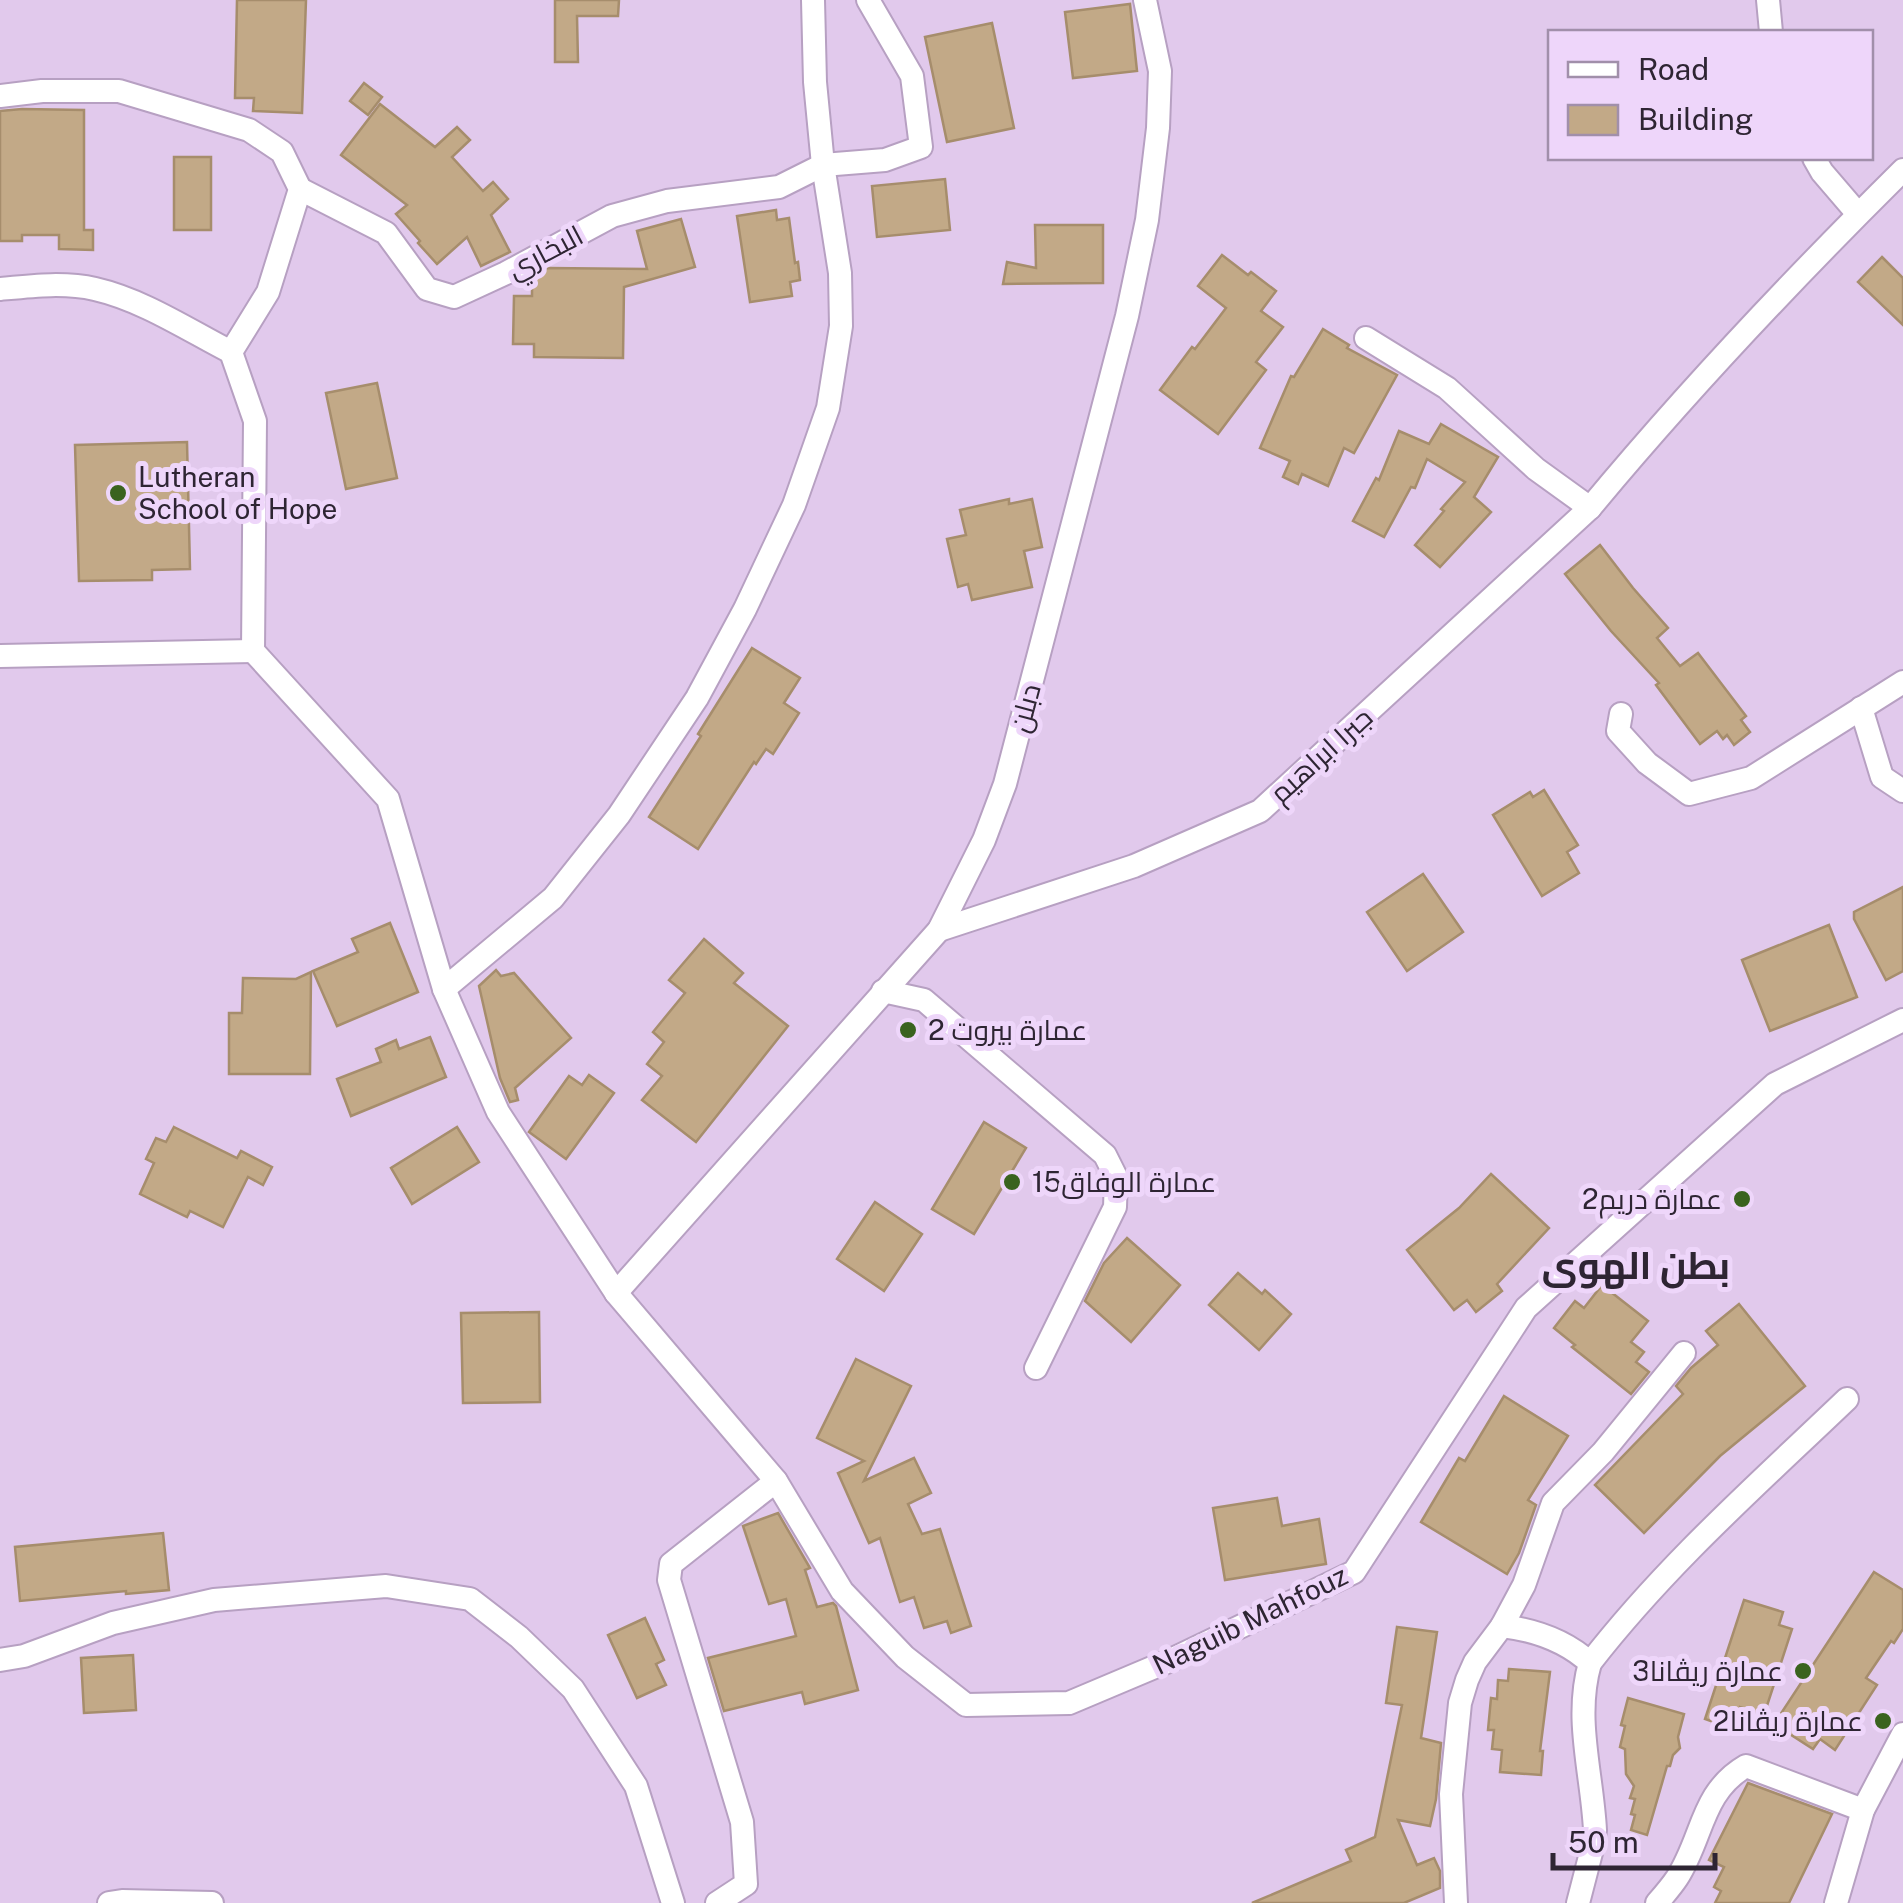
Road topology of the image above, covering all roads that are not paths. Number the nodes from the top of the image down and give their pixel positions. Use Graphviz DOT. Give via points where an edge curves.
graph roads {
  1 [pos="813,0"];
  2 [pos="868,0"];
  3 [pos="1145,0"];
  4 [pos="1768,0"];
  5 [pos="1771,30"];
  6 [pos="0,96"];
  7 [pos="1815,160"];
  8 [pos="823,165"];
  9 [pos="1903,170"];
  10 [pos="300,189"];
  11 [pos="1858,214"];
  12 [pos="0,288"];
  13 [pos="1366,338"];
  14 [pos="231,352"];
  15 [pos="1590,508"];
  16 [pos="253,650"];
  17 [pos="0,656"];
  18 [pos="1903,682"];
  19 [pos="1862,708"];
  20 [pos="1621,714"];
  21 [pos="1903,791"];
  22 [pos="939,930"];
  23 [pos="444,989"];
  24 [pos="883,991"];
  25 [pos="1903,1020"];
  26 [pos="616,1293"];
  27 [pos="1684,1353"];
  28 [pos="1036,1368"];
  29 [pos="1846,1398"];
  30 [pos="776,1482"];
  31 [pos="1502,1626"];
  32 [pos="0,1660"];
  33 [pos="1590,1663"];
  34 [pos="1903,1734"];
  35 [pos="1863,1810"];
  36 [pos="108,1903"];
  37 [pos="212,1903"];
  38 [pos="672,1903"];
  39 [pos="717,1903"];
  40 [pos="1456,1903"];
  41 [pos="1577,1903"];
  42 [pos="1657,1903"];
  43 [pos="1836,1903"];
  1 -- 8 [label="street"];
  2 -- 8 [label="street" via="912,76 921,147 886,160"];
  3 -- 22 [label="street, دبلن" via="1160,71 1158,128 1148,220 1127,316 1004,784"];
  4 -- 5 [label="street"];
  6 -- 10 [label="street" via="119,91 249,130 282,152"];
  7 -- 11 [label="street"];
  8 -- 10 [label="street, البخاري" via="779,187 667,201 612,216 454,296 427,290 386,233"];
  8 -- 23 [label="street" via="841,326 828,408 794,505 697,698 619,815 553,898"];
  9 -- 11 [label="street, جبرا ابراهيم"];
  10 -- 14 [label="street" via="268,292"];
  11 -- 15 [label="street, جبرا ابراهيم"];
  12 -- 14 [label="street" via="94,288"];
  13 -- 15 [label="street" via="1447,388"];
  14 -- 16 [label="street" via="255,422"];
  15 -- 22 [label="street, جبرا ابراهيم" via="1260,811 1134,866"];
  16 -- 17 [label="street"];
  16 -- 23 [label="street, Naguib Mahfouz" via="388,799"];
  18 -- 19 [label="street"];
  19 -- 20 [label="street" via="1752,778 1689,794 1646,763 1618,731"];
  19 -- 21 [label="street" via="1882,777"];
  22 -- 24 [label="street, دبلن"];
  23 -- 26 [label="street, Naguib Mahfouz" via="498,1112"];
  24 -- 26 [label="street, دبلن"];
  24 -- 28 [label="street" via="924,1000 1105,1155 1116,1177 1115,1207"];
  25 -- 30 [label="street, Naguib Mahfouz" via="1775,1084 1526,1308 1354,1572 1069,1703 966,1705 905,1657 842,1591"];
  26 -- 30 [label="street, Naguib Mahfouz"];
  27 -- 31 [label="street" via="1553,1503"];
  29 -- 33 [label="street" via="1824,1436 1682,1555"];
  30 -- 39 [label="street" via="671,1564 669,1580 742,1822 746,1884"];
  31 -- 33 [label="street" via="1555,1639"];
  31 -- 40 [label="street" via="1476,1662 1460,1703 1451,1794"];
  32 -- 38 [label="street" via="113,1623 214,1600 386,1586 470,1599 573,1689 636,1786"];
  33 -- 41 [label="street" via="1582,1708 1594,1844"];
  34 -- 35 [label="street"];
  35 -- 42 [label="street" via="1746,1766 1716,1790 1678,1877"];
  35 -- 43 [label="street"];
  36 -- 37 [label="street"];
}
